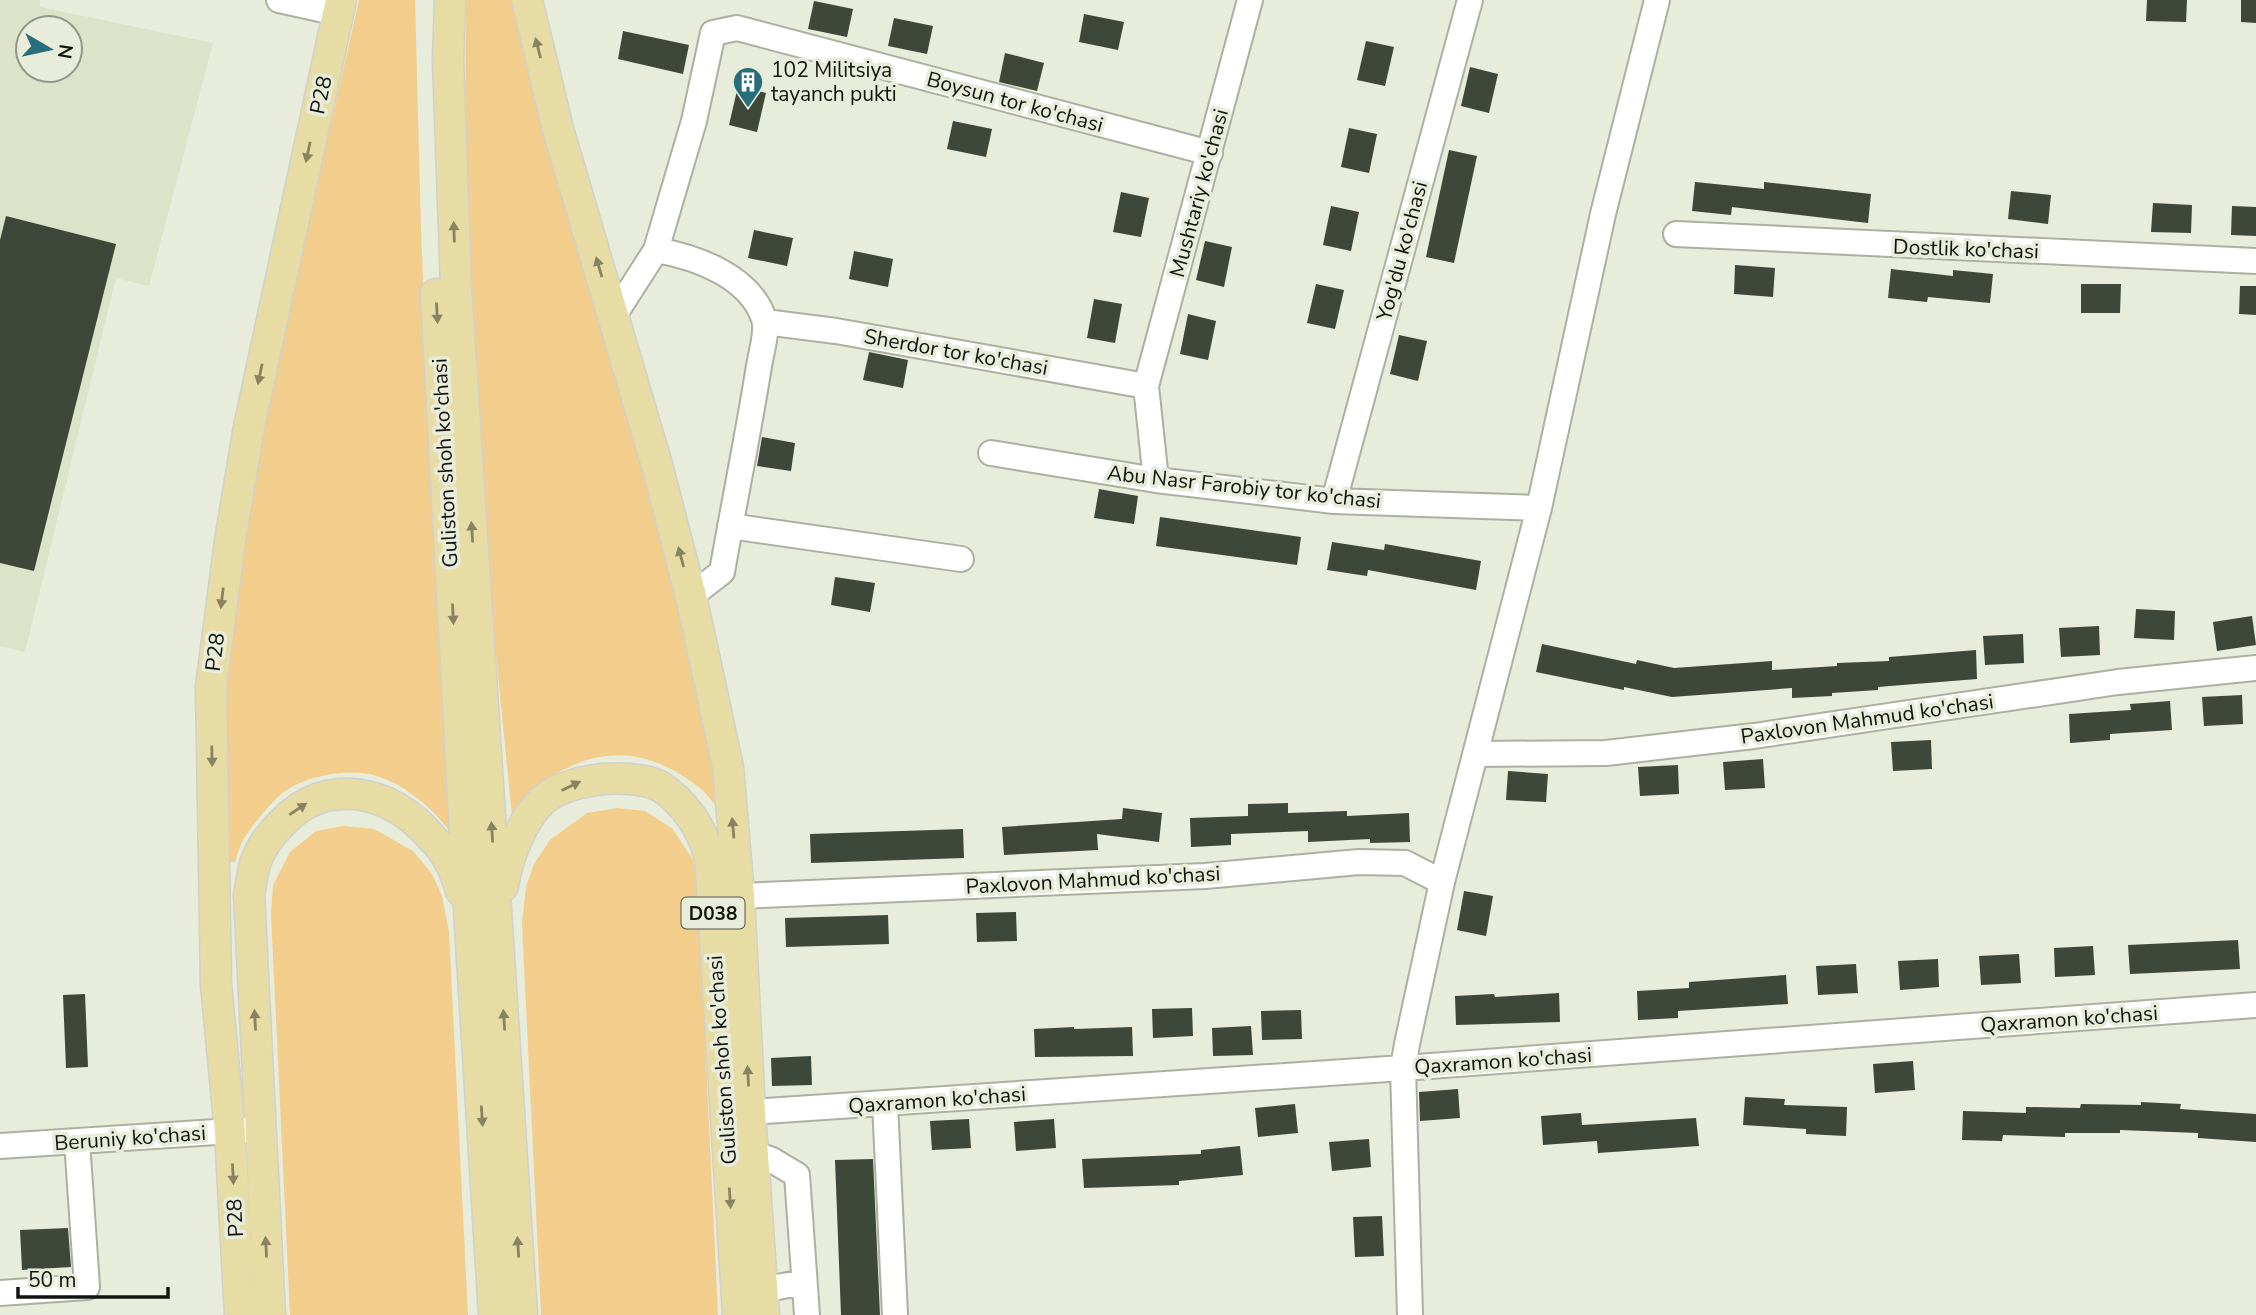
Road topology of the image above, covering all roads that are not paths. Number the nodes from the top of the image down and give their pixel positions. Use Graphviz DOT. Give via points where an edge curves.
graph roads {
  1 [pos="279,0"];
  2 [pos="429,0"];
  3 [pos="450,0"];
  4 [pos="527,0"];
  5 [pos="1250,0"];
  6 [pos="1469,0"];
  7 [pos="1657,0"];
  8 [pos="340,7"];
  9 [pos="1210,153"];
  10 [pos="1676,234"];
  11 [pos="656,250"];
  12 [pos="2256,261"];
  13 [pos="613,317"];
  14 [pos="765,322"];
  15 [pos="1146,386"];
  16 [pos="991,453"];
  17 [pos="1156,481"];
  18 [pos="1334,501"];
  19 [pos="1539,508"];
  20 [pos="730,526"];
  21 [pos="961,559"];
  22 [pos="691,596"];
  23 [pos="2256,668"];
  24 [pos="1477,754"];
  25 [pos="1443,882"];
  26 [pos="739,896"];
  27 [pos="484,925"];
  28 [pos="2256,1005"];
  29 [pos="1403,1068"];
  30 [pos="885,1103"];
  31 [pos="750,1112"];
  32 [pos="260,1129"];
  33 [pos="230,1132"];
  34 [pos="77,1141"];
  35 [pos="0,1146"];
  36 [pos="753,1153"];
  37 [pos="804,1282"];
  38 [pos="0,1293"];
  39 [pos="763,1303"];
  40 [pos="240,1315"];
  41 [pos="270,1315"];
  42 [pos="494,1315"];
  43 [pos="522,1315"];
  44 [pos="738,1315"];
  45 [pos="807,1315"];
  46 [pos="895,1315"];
  47 [pos="1410,1315"];
  1 -- 8 [label="street"];
  2 -- 27 [label="main road, Guliston shoh ko'chasi / D038, one-way" via="436,287"];
  27 -- 3 [label="main road, Guliston shoh ko'chasi / D038, one-way" via="456,286"];
  13 -- 4 [label="main road, D038, one-way" via="558,129"];
  5 -- 9 [label="street, Mushtariy ko'chasi"];
  6 -- 18 [label="street, Yog'du ko'chasi"];
  7 -- 19 [label="street" via="1603,214"];
  8 -- 33 [label="main road, Р28, one-way" via="249,427 211,687 216,984"];
  9 -- 11 [label="street, Boysun tor ko'chasi" via="737,29 713,33 694,121"];
  9 -- 15 [label="street, Mushtariy ko'chasi"];
  10 -- 12 [label="street, Dostlik ko'chasi"];
  11 -- 13 [label="street"];
  11 -- 14 [label="street" via="684,255 726,273 756,302"];
  22 -- 13 [label="main road, D038, one-way"];
  14 -- 15 [label="street, Sherdor tor ko'chasi"];
  14 -- 20 [label="street"];
  15 -- 17 [label="street"];
  16 -- 17 [label="street, Abu Nasr Farobiy tor ko'chasi"];
  17 -- 18 [label="street, Abu Nasr Farobiy tor ko'chasi"];
  18 -- 19 [label="street, Abu Nasr Farobiy tor ko'chasi"];
  19 -- 24 [label="street"];
  20 -- 21 [label="street"];
  20 -- 22 [label="street" via="722,572"];
  26 -- 22 [label="main road, D038, one-way" via="729,767"];
  23 -- 24 [label="street, Paxlovon Mahmud ko'chasi" via="2118,682 1606,753"];
  24 -- 25 [label="street"];
  25 -- 26 [label="street, Paxlovon Mahmud ko'chasi" via="1405,863 1359,862 1205,876"];
  25 -- 29 [label="street"];
  31 -- 26 [label="main road, D038, one-way"];
  32 -- 27 [label="main road, Guliston shoh ko'chasi / D038, one-way" via="248,895 255,863 268,838 292,812 317,797 342,793 372,796 395,805 422,826 446,855"];
  27 -- 42 [label="main road, Guliston shoh ko'chasi / D038, one-way"];
  43 -- 27 [label="main road, Guliston shoh ko'chasi / D038, one-way"];
  27 -- 44 [label="main road, Guliston shoh ko'chasi / D038, one-way" via="520,832 544,800 581,781 624,778 659,786 685,807 699,828 709,856 712,888"];
  28 -- 29 [label="street, Qaxramon ko'chasi"];
  29 -- 30 [label="street, Qaxramon ko'chasi"];
  29 -- 47 [label="street"];
  30 -- 31 [label="street, Qaxramon ko'chasi"];
  30 -- 46 [label="street"];
  31 -- 36 [label="main road, D038"];
  32 -- 33 [label="street, Beruniy ko'chasi"];
  41 -- 32 [label="main road, Guliston shoh ko'chasi / D038, one-way"];
  33 -- 34 [label="street, Beruniy ko'chasi"];
  33 -- 40 [label="main road, Р28, one-way"];
  34 -- 35 [label="street, Beruniy ko'chasi"];
  34 -- 38 [label="street" via="87,1287"];
  36 -- 37 [label="street" via="797,1175"];
  36 -- 39 [label="main road, D038"];
  37 -- 39 [label="street"];
  37 -- 45 [label="street"];
}
